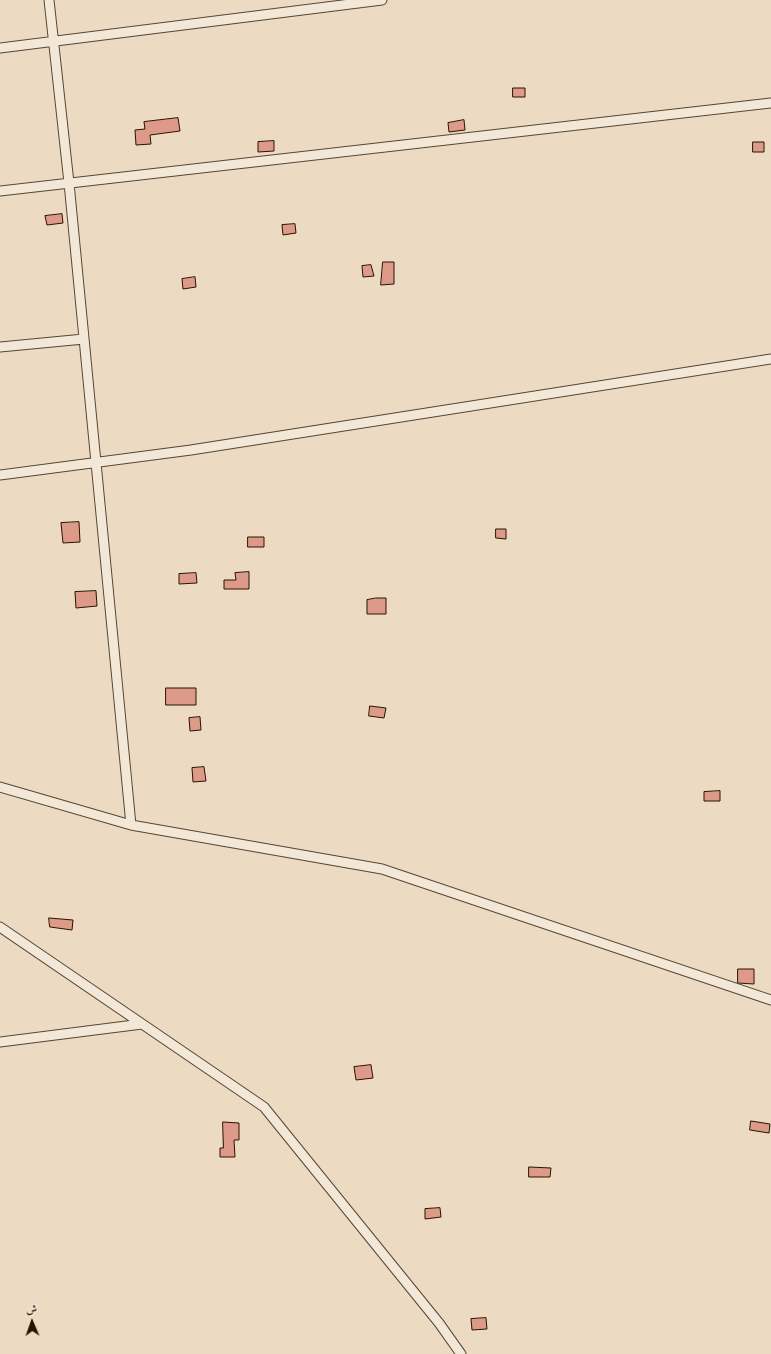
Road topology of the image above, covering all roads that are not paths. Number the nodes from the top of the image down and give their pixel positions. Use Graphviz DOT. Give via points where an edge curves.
graph roads {
  1 [pos="49,0"];
  2 [pos="382,0"];
  3 [pos="53,42"];
  4 [pos="0,48"];
  5 [pos="771,104"];
  6 [pos="70,183"];
  7 [pos="0,190"];
  8 [pos="84,339"];
  9 [pos="0,347"];
  10 [pos="771,358"];
  11 [pos="96,463"];
  12 [pos="0,475"];
  13 [pos="0,787"];
  14 [pos="131,825"];
  15 [pos="0,927"];
  16 [pos="771,1000"];
  17 [pos="142,1024"];
  18 [pos="0,1042"];
  19 [pos="461,1354"];
  1 -- 3 [label="street"];
  2 -- 3 [label="street"];
  3 -- 4 [label="street"];
  3 -- 6 [label="street"];
  5 -- 6 [label="street"];
  6 -- 7 [label="street"];
  6 -- 8 [label="street"];
  8 -- 9 [label="street"];
  8 -- 11 [label="street"];
  10 -- 11 [label="street"];
  11 -- 12 [label="street"];
  11 -- 14 [label="street"];
  13 -- 14 [label="street"];
  14 -- 16 [label="street" via="382,869"];
  15 -- 17 [label="street"];
  17 -- 18 [label="street"];
  17 -- 19 [label="street" via="264,1107 439,1323"];
}
